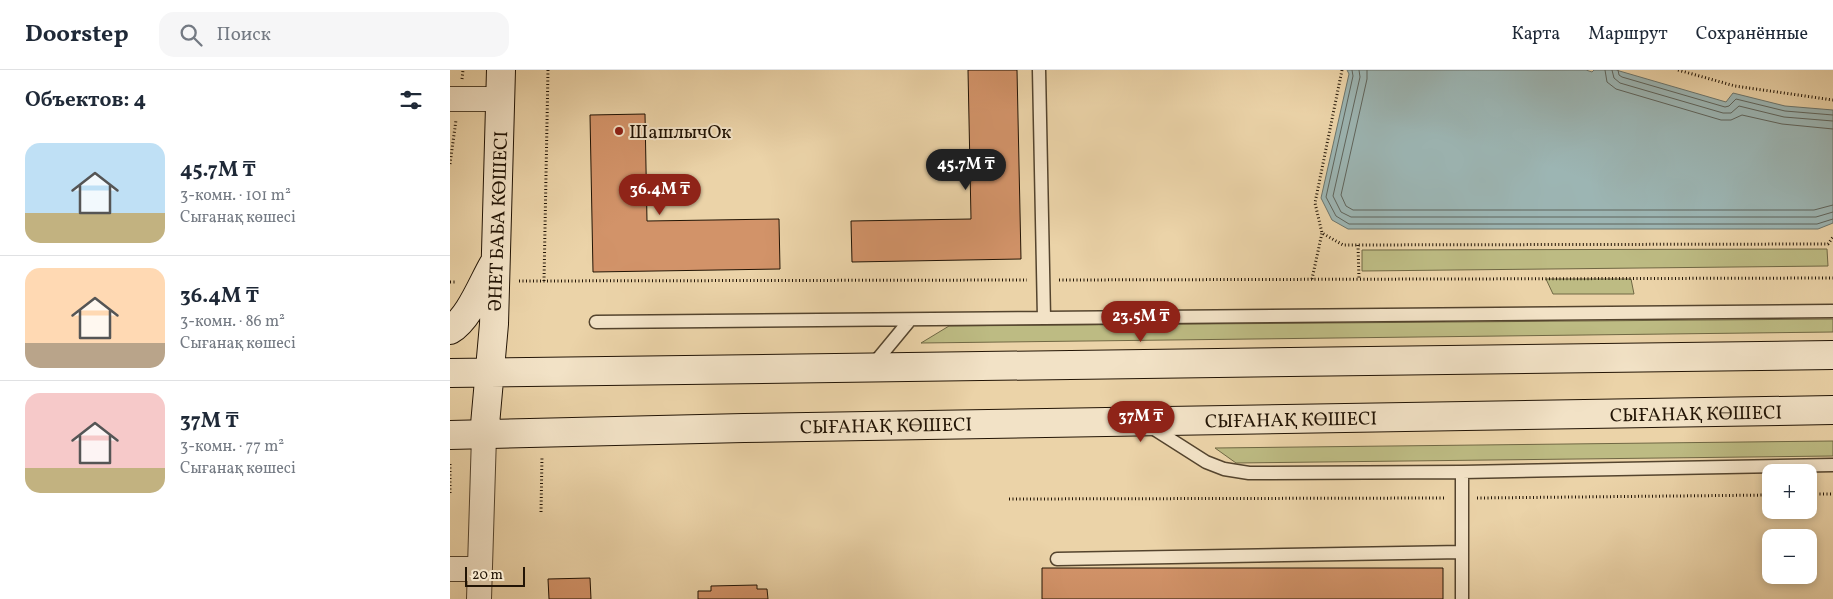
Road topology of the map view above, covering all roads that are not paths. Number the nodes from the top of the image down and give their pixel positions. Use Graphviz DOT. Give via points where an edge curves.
graph roads {
  1 [pos="501,70"];
  2 [pos="1039,70"];
  3 [pos="450,99"];
  4 [pos="500,99"];
  5 [pos="492,274"];
  6 [pos="1833,312"];
  7 [pos="1044,318"];
  8 [pos="910,320"];
  9 [pos="596,322"];
  10 [pos="450,330"];
  11 [pos="1833,355"];
  12 [pos="870,368"];
  13 [pos="488,372"];
  14 [pos="450,373"];
  15 [pos="1833,410"];
  16 [pos="1142,421"];
  17 [pos="450,435"];
  18 [pos="484,436"];
  19 [pos="1833,465"];
  20 [pos="1462,472"];
  21 [pos="1462,552"];
  22 [pos="1057,559"];
  23 [pos="450,569"];
  24 [pos="479,569"];
  25 [pos="479,599"];
  26 [pos="1462,599"];
  1 -- 4 [label="main road, ӘНЕТ БАБА КӨШЕСІ"];
  2 -- 7 [label="lane"];
  3 -- 4 [label="street"];
  4 -- 5 [label="main road, ӘНЕТ БАБА КӨШЕСІ"];
  5 -- 10 [label="main road" via="457,326"];
  5 -- 13 [label="main road, ӘНЕТ БАБА КӨШЕСІ" via="494,324"];
  6 -- 7 [label="lane"];
  7 -- 8 [label="lane"];
  8 -- 9 [label="lane"];
  8 -- 12 [label="lane"];
  11 -- 12 [label="main road"];
  12 -- 13 [label="main road"];
  13 -- 14 [label="main road"];
  13 -- 18 [label="main road, ӘНЕТ БАБА КӨШЕСІ"];
  15 -- 16 [label="main road, СЫҒАНАҚ КӨШЕСІ"];
  16 -- 18 [label="main road, СЫҒАНАҚ КӨШЕСІ"];
  16 -- 20 [label="lane" via="1206,462 1249,473"];
  17 -- 18 [label="main road, СЫҒАНАҚ КӨШЕСІ"];
  18 -- 24 [label="street"];
  19 -- 20 [label="lane"];
  20 -- 21 [label="lane"];
  21 -- 22 [label="lane"];
  21 -- 26 [label="lane"];
  23 -- 24 [label="street"];
  24 -- 25 [label="street"];
}
